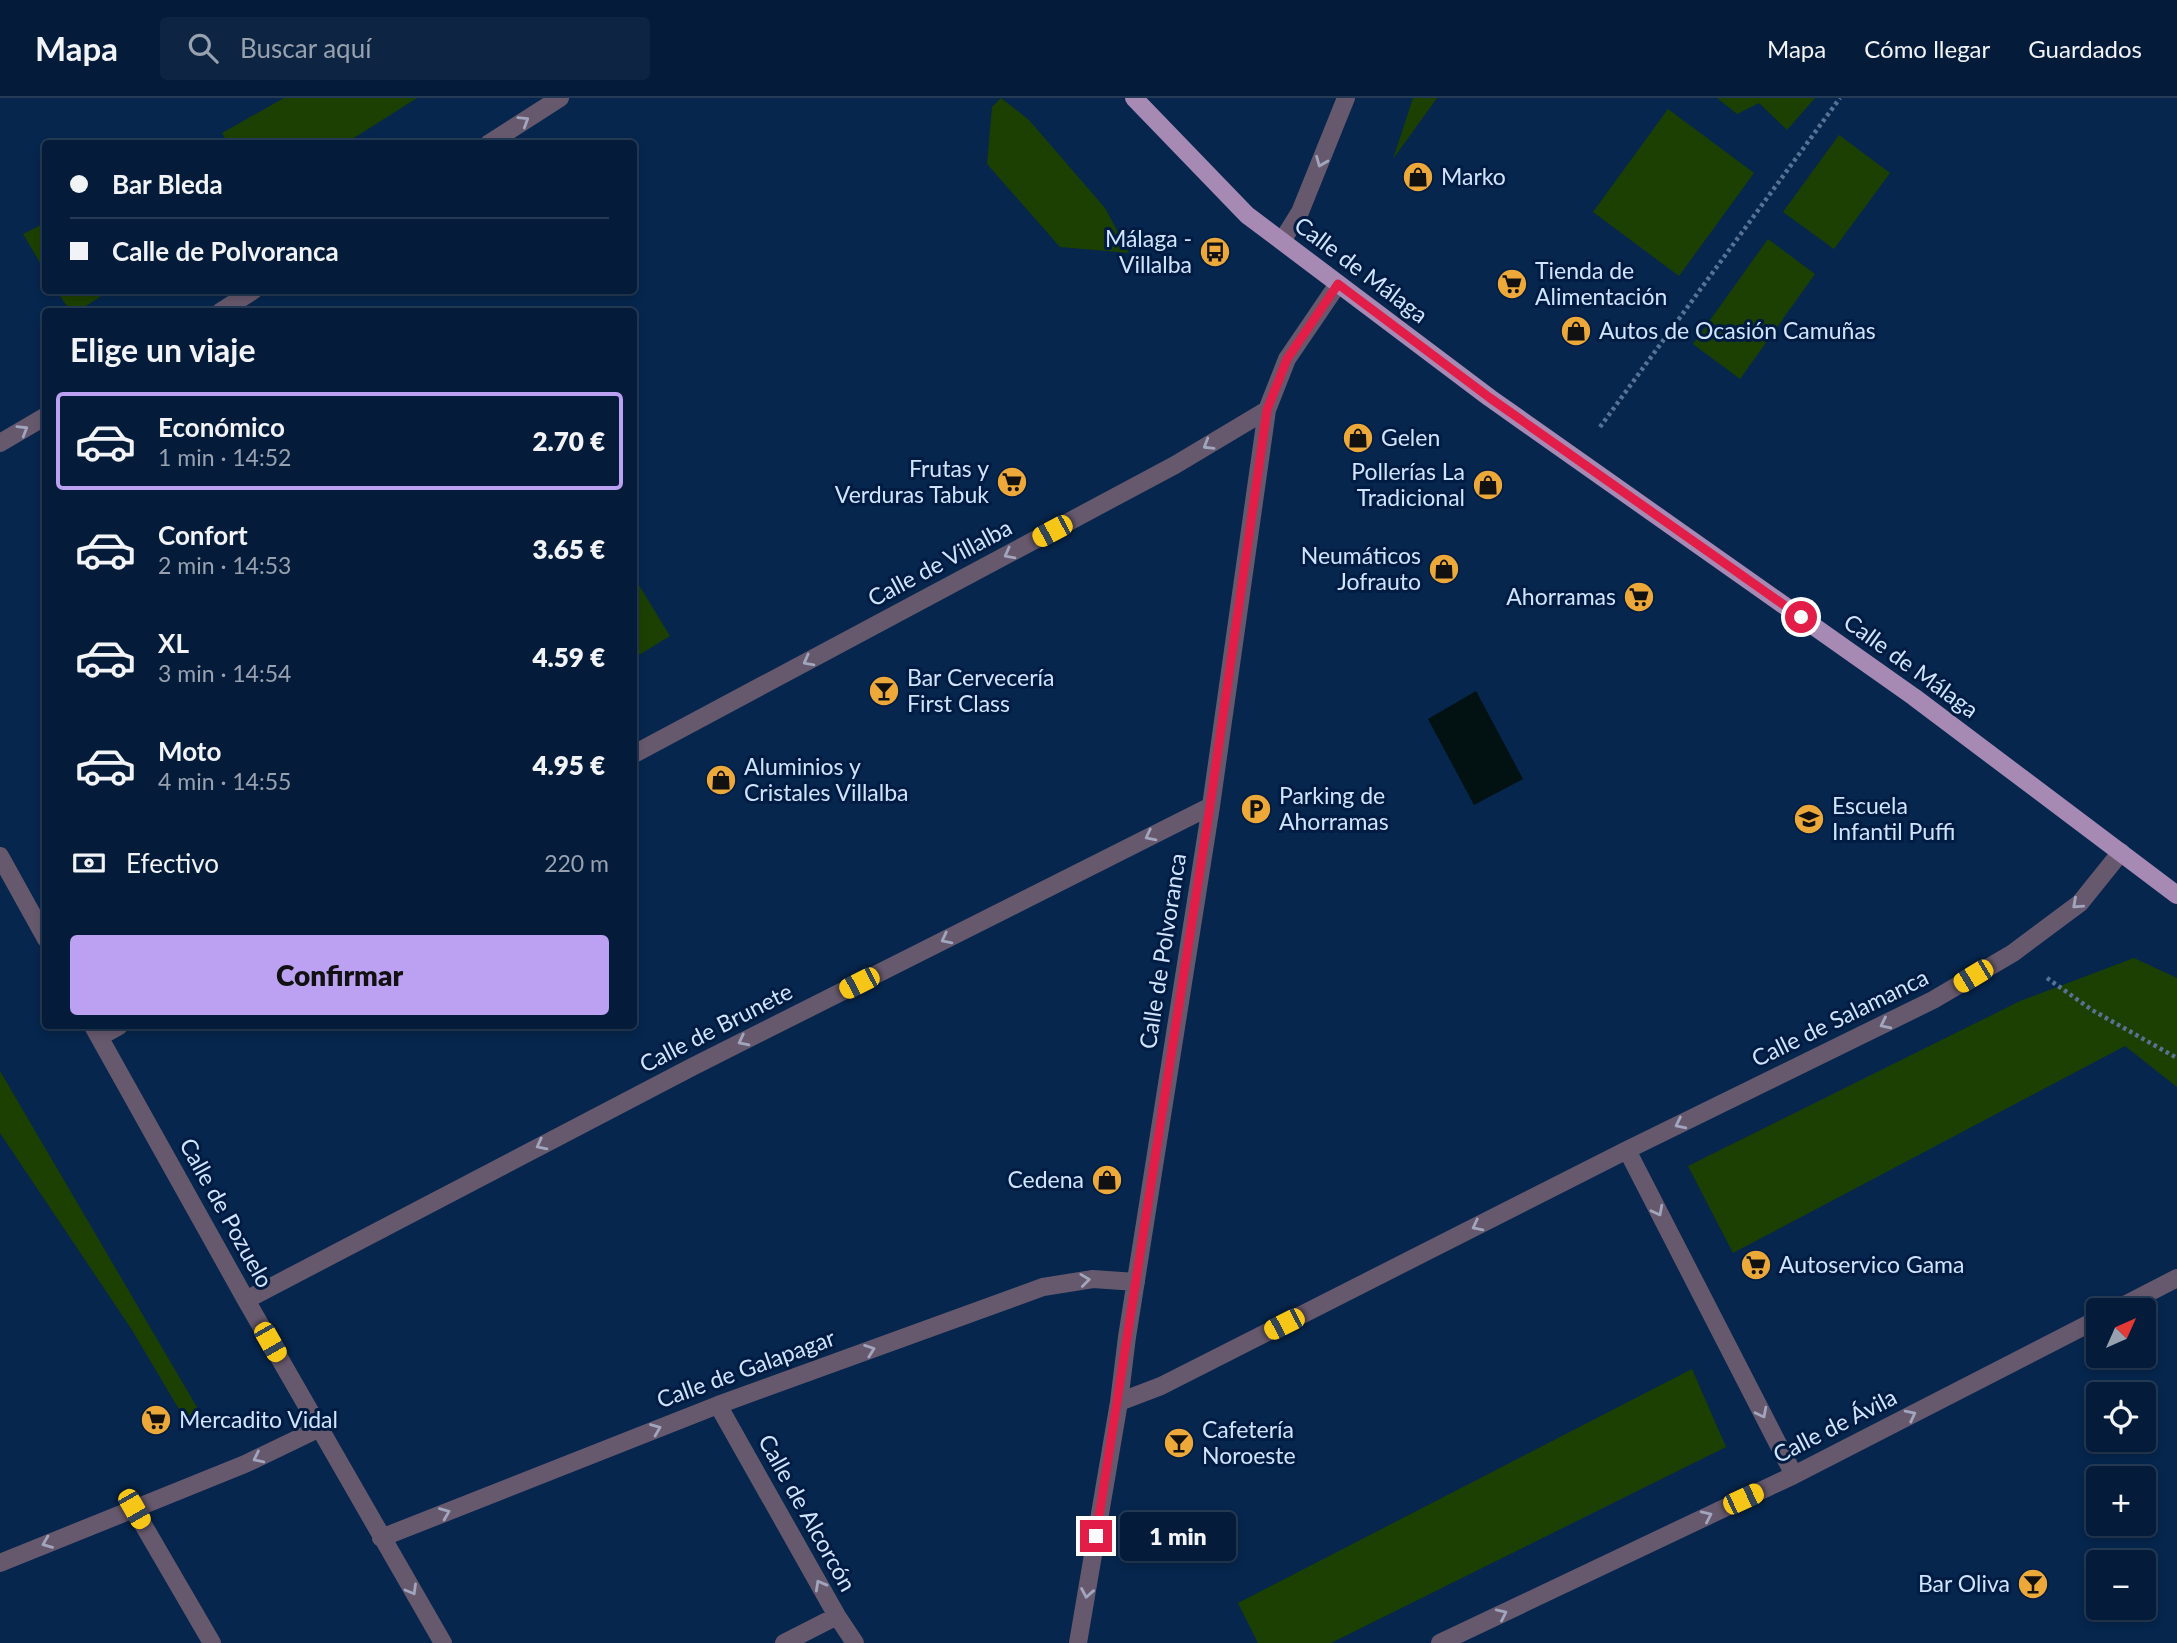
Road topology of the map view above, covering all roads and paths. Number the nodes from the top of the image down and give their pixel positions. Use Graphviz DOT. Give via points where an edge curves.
graph roads {
  1 [pos="560,98"];
  2 [pos="1134,98"];
  3 [pos="1346,98"];
  4 [pos="1840,98"];
  5 [pos="494,140"];
  6 [pos="1282,242"];
  7 [pos="1338,284"];
  8 [pos="248,294"];
  9 [pos="226,308"];
  10 [pos="1267,410"];
  11 [pos="42,418"];
  12 [pos="0,443"];
  13 [pos="1577,459"];
  14 [pos="637,752"];
  15 [pos="1210,806"];
  16 [pos="2122,852"];
  17 [pos="0,856"];
  18 [pos="2177,895"];
  19 [pos="42,932"];
  20 [pos="2013,953"];
  21 [pos="96,1031"];
  22 [pos="2177,1058"];
  23 [pos="1627,1150"];
  24 [pos="2177,1278"];
  25 [pos="1136,1282"];
  26 [pos="2138,1298"];
  27 [pos="246,1300"];
  28 [pos="2086,1325"];
  29 [pos="1119,1402"];
  30 [pos="718,1405"];
  31 [pos="320,1428"];
  32 [pos="1794,1475"];
  33 [pos="134,1509"];
  34 [pos="381,1538"];
  35 [pos="0,1563"];
  36 [pos="837,1616"];
  37 [pos="212,1643"];
  38 [pos="443,1643"];
  39 [pos="784,1643"];
  40 [pos="855,1643"];
  41 [pos="1078,1643"];
  42 [pos="1440,1643"];
  5 -- 1 [label="street, one-way"];
  2 -- 6 [label="main road, Calle de Málaga" via="1247,215"];
  3 -- 6 [label="street, one-way" via="1300,212"];
  4 -- 13 [label="path"];
  6 -- 7 [label="main road, Calle de Málaga"];
  7 -- 10 [label="street, Calle de Polvoranca" via="1287,359"];
  7 -- 13 [label="main road, Calle de Málaga"];
  8 -- 9 [label="street"];
  10 -- 14 [label="street, Calle de Villalba, one-way" via="1175,465"];
  10 -- 15 [label="street, Calle de Polvoranca"];
  12 -- 11 [label="street, one-way"];
  13 -- 16 [label="main road, Calle de Málaga" via="1914,697"];
  15 -- 25 [label="street, Calle de Polvoranca"];
  15 -- 27 [label="street, Calle de Brunete, one-way" via="680,1073"];
  16 -- 18 [label="main road, Calle de Málaga"];
  16 -- 20 [label="street, Calle de Salamanca, one-way" via="2080,903"];
  17 -- 19 [label="street"];
  20 -- 22 [label="path" via="2092,1010"];
  20 -- 23 [label="street, Calle de Salamanca, one-way" via="1933,1000"];
  21 -- 27 [label="street, Calle de Pozuelo"];
  23 -- 29 [label="street, Calle de Salamanca, one-way" via="1161,1386"];
  23 -- 32 [label="street, one-way"];
  24 -- 26 [label="street"];
  25 -- 29 [label="street, Calle de Polvoranca"];
  30 -- 25 [label="street, Calle de Galapagar, one-way" via="1043,1287 1093,1279"];
  27 -- 31 [label="street, Calle de Pozuelo"];
  32 -- 28 [label="street, Calle de Ávila, one-way"];
  29 -- 41 [label="street, Calle de Polvoranca, one-way"];
  34 -- 30 [label="street, Calle de Galapagar, one-way"];
  36 -- 30 [label="street, Calle de Alcorcón, one-way"];
  31 -- 33 [label="street, one-way"];
  31 -- 34 [label="street, Calle de Pozuelo"];
  42 -- 32 [label="street, Calle de Ávila, one-way"];
  33 -- 35 [label="street, one-way"];
  33 -- 37 [label="street"];
  34 -- 38 [label="street, Calle de Pozuelo, one-way"];
  36 -- 39 [label="street"];
  36 -- 40 [label="street, Calle de Alcorcón"];
}
